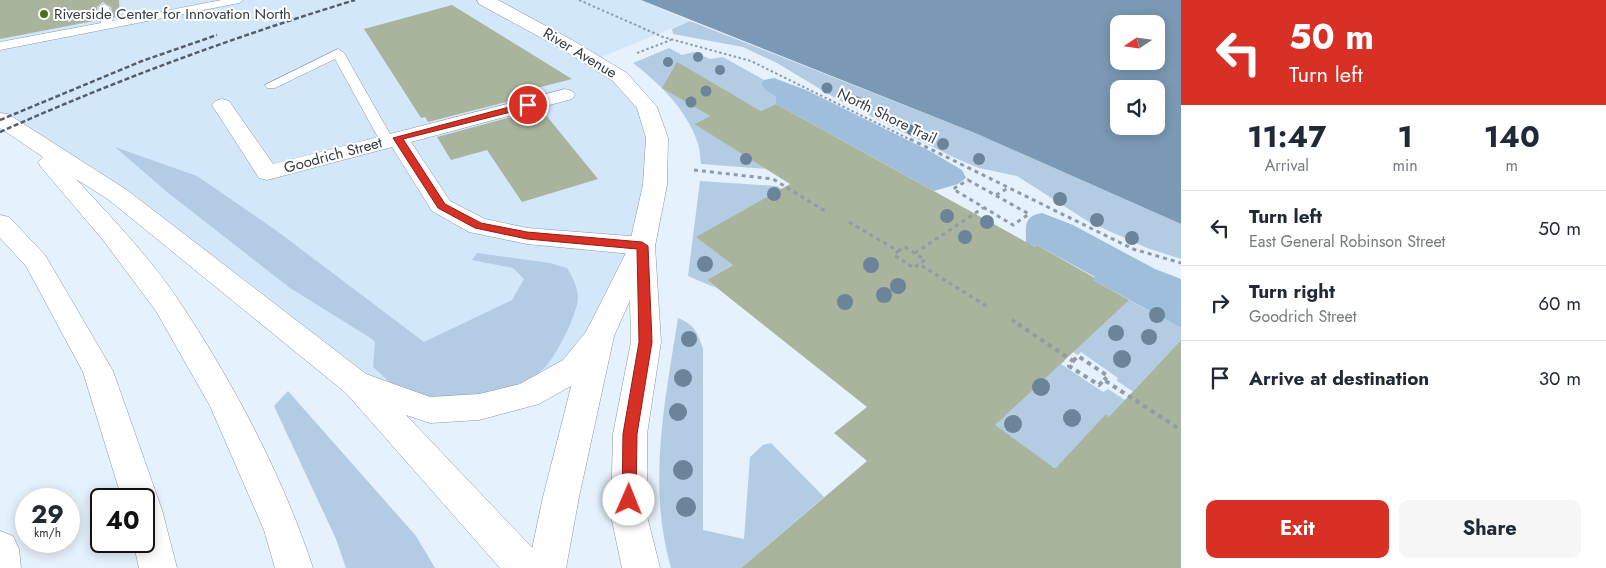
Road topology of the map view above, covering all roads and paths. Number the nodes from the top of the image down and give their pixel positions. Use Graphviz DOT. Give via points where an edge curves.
graph roads {
  1 [pos="239,0"];
  2 [pos="485,0"];
  3 [pos="579,0"];
  4 [pos="104,7"];
  5 [pos="107,25"];
  6 [pos="0,46"];
  7 [pos="271,85"];
  8 [pos="565,95"];
  9 [pos="222,105"];
  10 [pos="0,119"];
  11 [pos="29,139"];
  12 [pos="392,139"];
  13 [pos="694,170"];
  14 [pos="1008,188"];
  15 [pos="996,195"];
  16 [pos="983,207"];
  17 [pos="825,211"];
  18 [pos="849,222"];
  19 [pos="0,223"];
  20 [pos="642,246"];
  21 [pos="898,251"];
  22 [pos="915,253"];
  23 [pos="1181,263"];
  24 [pos="919,264"];
  25 [pos="988,307"];
  26 [pos="1012,320"];
  27 [pos="599,336"];
  28 [pos="1073,361"];
  29 [pos="1104,380"];
  30 [pos="357,384"];
  31 [pos="1181,430"];
  32 [pos="136,488"];
  33 [pos="0,549"];
  34 [pos="154,553"];
  35 [pos="2,568"];
  36 [pos="158,568"];
  37 [pos="294,568"];
  38 [pos="526,568"];
  39 [pos="548,568"];
  40 [pos="641,568"];
  1 -- 5 [label="lane"];
  2 -- 20 [label="main road, River Avenue" via="620,77 647,107 657,138 655,185"];
  3 -- 14 [label="path, North Shore Trail" via="663,37 751,61"];
  4 -- 5 [label="lane"];
  5 -- 6 [label="lane"];
  7 -- 12 [label="lane" via="338,53"];
  8 -- 12 [label="main road, Goodrich Street"];
  9 -- 12 [label="main road, Goodrich Street" via="267,173"];
  10 -- 11 [label="main road"];
  11 -- 30 [label="main road" via="118,195"];
  11 -- 37 [label="main road" via="112,234 166,304 224,402 282,530"];
  12 -- 20 [label="main road" via="441,206 478,226 527,236"];
  13 -- 17 [label="path" via="773,179"];
  14 -- 15 [label="path"];
  14 -- 23 [label="path, North Shore Trail" via="1133,249"];
  15 -- 16 [label="path" via="968,180 953,189"];
  15 -- 16 [label="path" via="1029,214 1013,224"];
  16 -- 22 [label="path"];
  18 -- 21 [label="path"];
  19 -- 32 [label="main road" via="36,260 98,371"];
  20 -- 27 [label="main road"];
  20 -- 40 [label="main road" via="646,342 630,434 629,516"];
  21 -- 22 [label="path" via="905,247"];
  21 -- 24 [label="path" via="894,255 914,268"];
  22 -- 24 [label="path" via="925,260"];
  24 -- 25 [label="path"];
  26 -- 28 [label="path"];
  27 -- 30 [label="main road" via="574,369 528,395 479,407 430,410"];
  27 -- 39 [label="main road" via="560,497"];
  28 -- 29 [label="path" via="1078,356 1108,376"];
  28 -- 29 [label="path" via="1069,366 1098,385"];
  29 -- 31 [label="path"];
  30 -- 38 [label="main road"];
  33 -- 35 [label="main road"];
  34 -- 36 [label="main road"];
}
